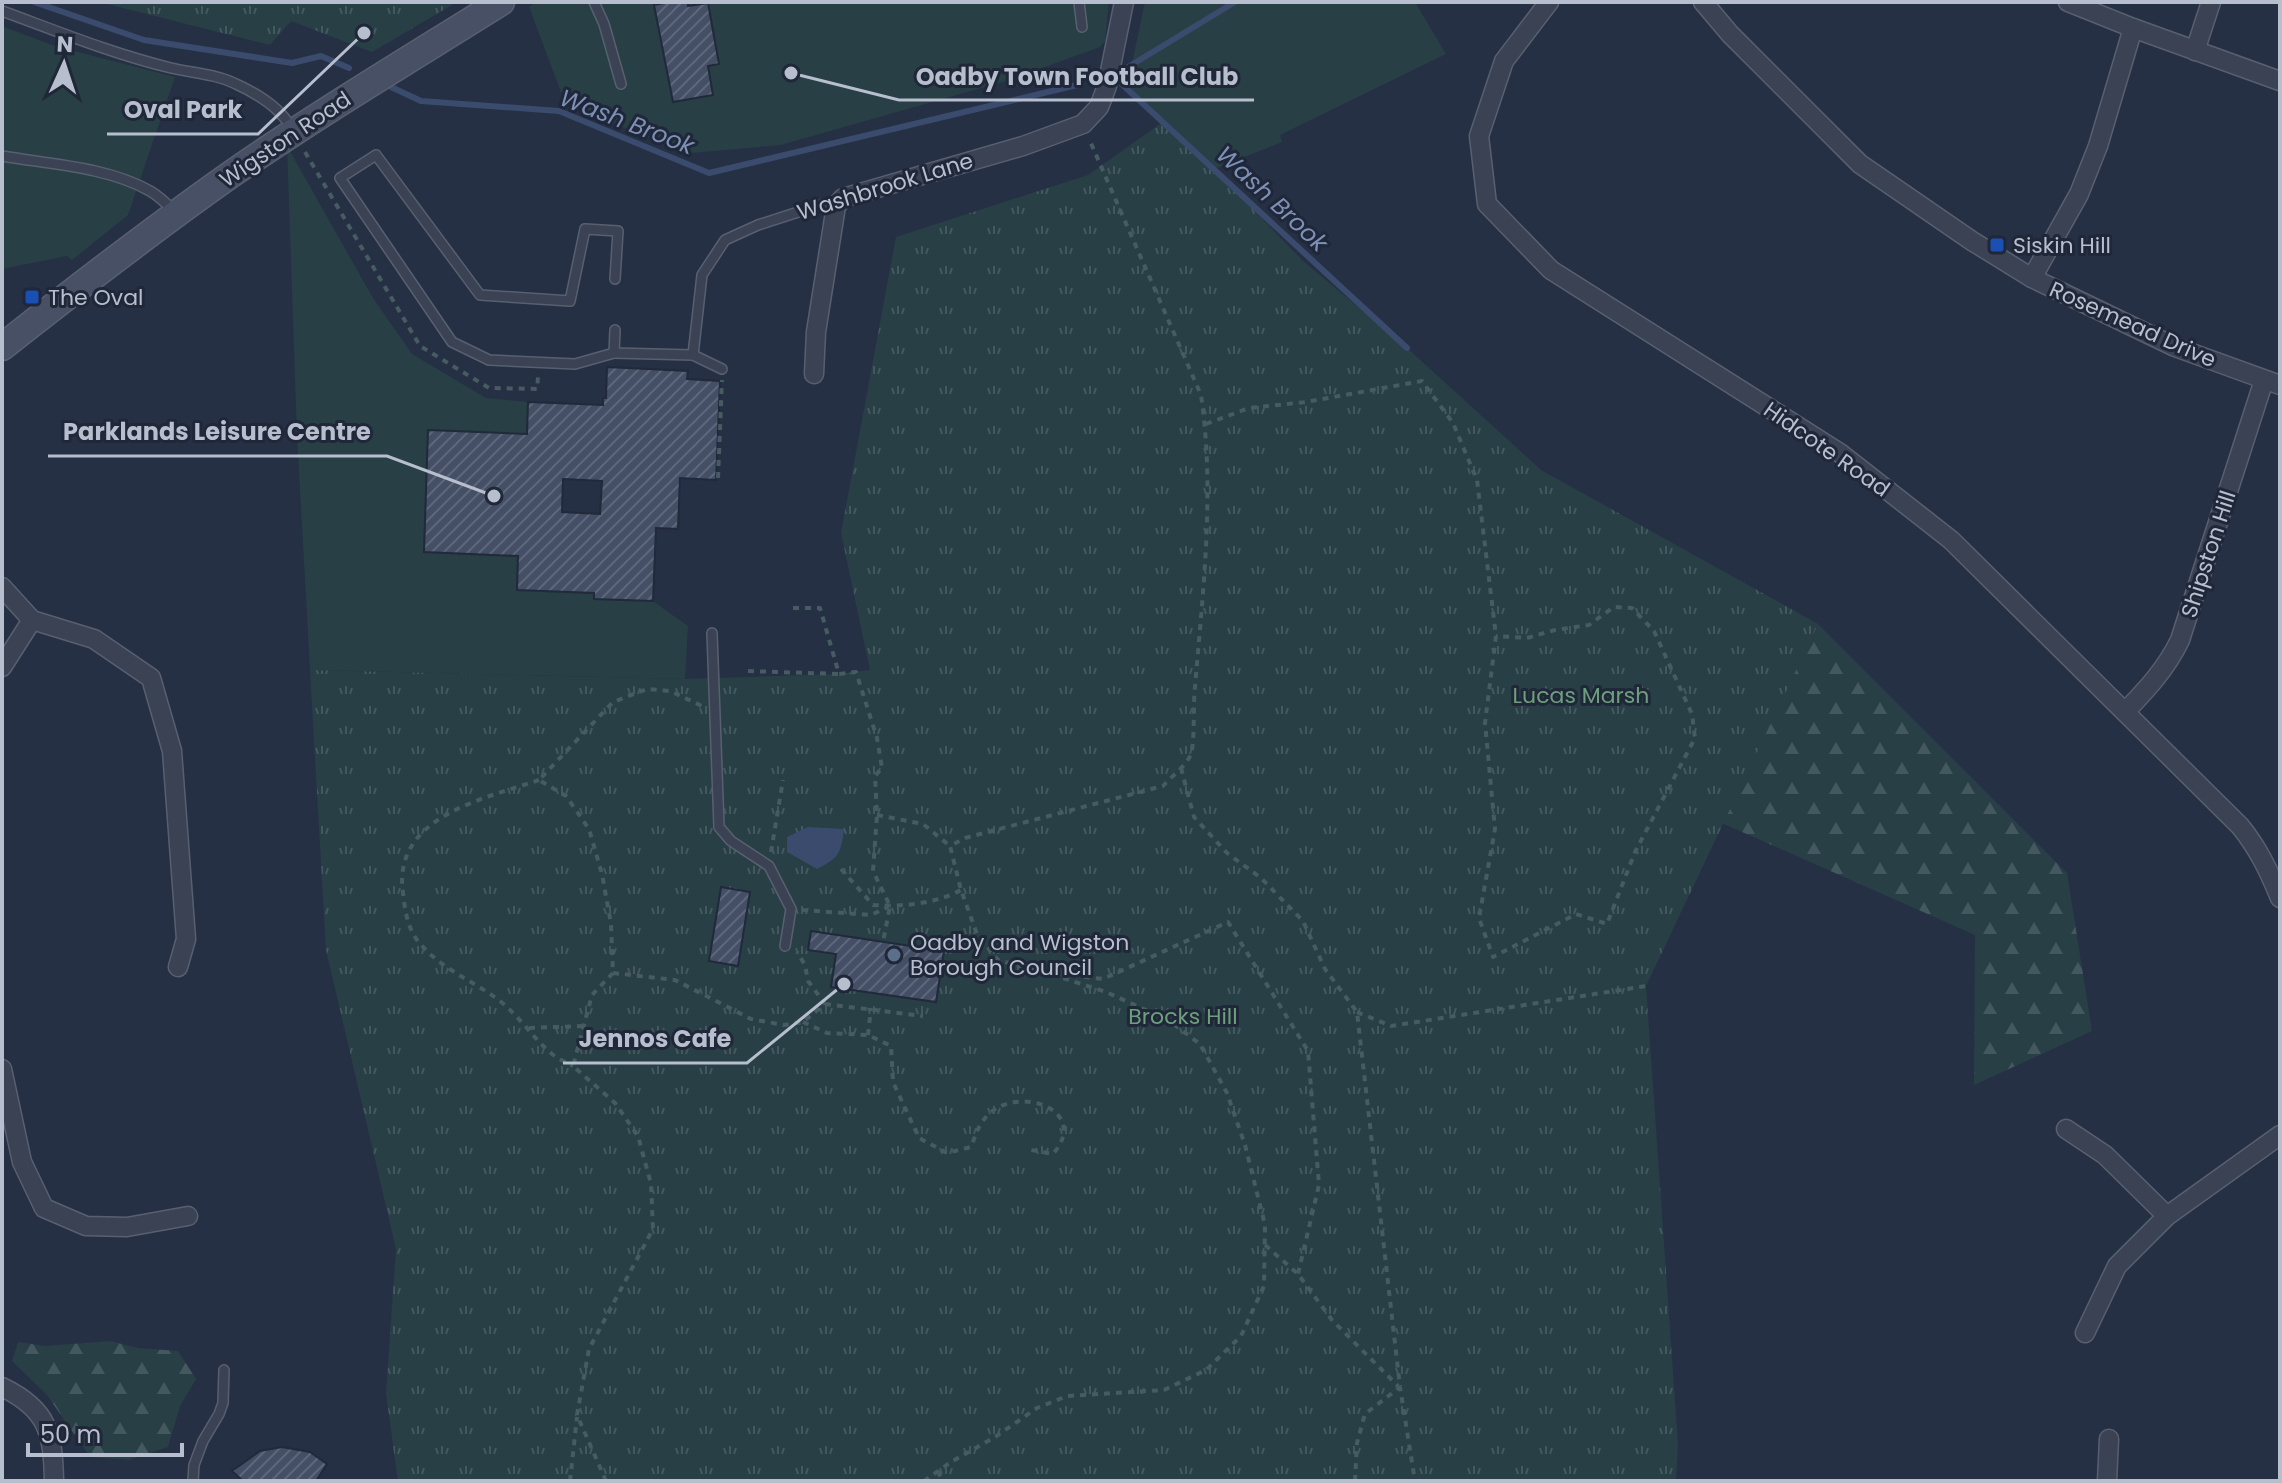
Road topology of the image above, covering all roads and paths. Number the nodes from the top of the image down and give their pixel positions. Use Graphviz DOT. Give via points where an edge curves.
graph roads {
  1 [pos="501,2"];
  2 [pos="1079,2"];
  3 [pos="1124,2"];
  4 [pos="1549,2"];
  5 [pos="1703,2"];
  6 [pos="2068,2"];
  7 [pos="2211,2"];
  8 [pos="597,4"];
  9 [pos="2,11"];
  10 [pos="1082,27"];
  11 [pos="2133,28"];
  12 [pos="2195,51"];
  13 [pos="2280,81"];
  14 [pos="621,84"];
  15 [pos="1083,124"];
  16 [pos="294,132"];
  17 [pos="2,156"];
  18 [pos="836,206"];
  19 [pos="177,214"];
  20 [pos="2032,278"];
  21 [pos="615,279"];
  22 [pos="615,330"];
  23 [pos="2,347"];
  24 [pos="614,353"];
  25 [pos="693,355"];
  26 [pos="722,369"];
  27 [pos="538,372"];
  28 [pos="814,374"];
  29 [pos="2272,382"];
  30 [pos="1205,424"];
  31 [pos="718,478"];
  32 [pos="2,587"];
  33 [pos="793,608"];
  34 [pos="32,620"];
  35 [pos="712,633"];
  36 [pos="1496,636"];
  37 [pos="2,667"];
  38 [pos="748,671"];
  39 [pos="839,674"];
  40 [pos="715,712"];
  41 [pos="2125,712"];
  42 [pos="1181,768"];
  43 [pos="539,780"];
  44 [pos="783,780"];
  45 [pos="877,815"];
  46 [pos="950,846"];
  47 [pos="2274,864"];
  48 [pos="769,866"];
  49 [pos="841,869"];
  50 [pos="961,890"];
  51 [pos="2280,898"];
  52 [pos="890,906"];
  53 [pos="791,909"];
  54 [pos="883,942"];
  55 [pos="785,946"];
  56 [pos="178,967"];
  57 [pos="613,973"];
  58 [pos="1046,973"];
  59 [pos="1646,986"];
  60 [pos="825,1004"];
  61 [pos="871,1008"];
  62 [pos="1357,1012"];
  63 [pos="923,1016"];
  64 [pos="803,1022"];
  65 [pos="583,1026"];
  66 [pos="529,1028"];
  67 [pos="868,1035"];
  68 [pos="573,1066"];
  69 [pos="2,1069"];
  70 [pos="2066,1129"];
  71 [pos="2280,1135"];
  72 [pos="1031,1150"];
  73 [pos="188,1216"];
  74 [pos="2167,1216"];
  75 [pos="1265,1245"];
  76 [pos="1298,1274"];
  77 [pos="2085,1333"];
  78 [pos="224,1370"];
  79 [pos="2,1387"];
  80 [pos="1400,1387"];
  81 [pos="577,1415"];
  82 [pos="2109,1439"];
  83 [pos="938,1471"];
  84 [pos="54,1481"];
  85 [pos="193,1481"];
  86 [pos="570,1481"];
  87 [pos="606,1481"];
  88 [pos="924,1481"];
  89 [pos="940,1481"];
  90 [pos="1355,1481"];
  91 [pos="1415,1481"];
  92 [pos="2107,1481"];
  1 -- 16 [label="main road, Wigston Road"];
  2 -- 10 [label="lane"];
  3 -- 15 [label="street" via="1107,86 1099,107"];
  4 -- 41 [label="street, Hidcote Road" via="1504,61 1479,136 1487,204 1551,270 1840,453 1951,540"];
  5 -- 20 [label="street, Rosemead Drive" via="1860,164"];
  6 -- 11 [label="street"];
  7 -- 12 [label="street"];
  8 -- 14 [label="lane"];
  9 -- 16 [label="lane" via="83,41 236,83 280,110"];
  11 -- 12 [label="street"];
  11 -- 20 [label="street" via="2079,194"];
  12 -- 13 [label="street"];
  15 -- 18 [label="street, Washbrook Lane" via="843,198"];
  15 -- 30 [label="path" via="1201,395"];
  16 -- 19 [label="main road, Wigston Road"];
  16 -- 27 [label="path" via="420,346 489,388 537,389"];
  17 -- 19 [label="lane" via="93,171 135,184"];
  18 -- 25 [label="lane, Washbrook Lane" via="823,204 725,240 702,275"];
  18 -- 28 [label="street"];
  19 -- 23 [label="main road, Wigston Road"];
  20 -- 29 [label="street, Rosemead Drive" via="2175,347"];
  21 -- 24 [label="lane" via="618,231 585,229 570,301 480,295 376,155 340,178 452,342 489,360 575,364"];
  22 -- 24 [label="lane"];
  24 -- 25 [label="lane"];
  25 -- 26 [label="lane"];
  26 -- 31 [label="path"];
  29 -- 41 [label="street, Shipston Hill" via="2180,640 2157,680"];
  30 -- 36 [label="path" via="1249,408 1422,381 1453,423 1477,480"];
  30 -- 42 [label="path" via="1204,583 1191,753"];
  32 -- 34 [label="street"];
  33 -- 39 [label="path" via="820,608"];
  34 -- 37 [label="street"];
  34 -- 56 [label="street" via="94,639 151,678 172,751 186,939"];
  35 -- 40 [label="lane"];
  36 -- 36 [label="path" via="1527,638 1589,625 1614,607 1632,608 1654,631 1692,714 1695,738 1635,852 1607,924 1576,914 1493,957 1479,918 1495,829 1485,723"];
  38 -- 39 [label="path"];
  39 -- 45 [label="path" via="856,672 877,738 882,768 875,776"];
  40 -- 43 [label="path" via="670,691 647,689 613,702"];
  40 -- 48 [label="lane" via="719,827"];
  41 -- 47 [label="street, Hidcote Road"];
  42 -- 46 [label="path" via="1163,786"];
  42 -- 62 [label="path" via="1194,817 1303,921 1325,969"];
  43 -- 57 [label="path" via="566,796 589,829 611,924"];
  43 -- 66 [label="path" via="476,799 445,815 420,834 407,855 401,883 406,919 416,939 447,969 501,1002"];
  44 -- 48 [label="path"];
  45 -- 46 [label="path" via="923,824"];
  45 -- 52 [label="path" via="873,871"];
  46 -- 50 [label="path"];
  47 -- 51 [label="street, Hidcote Road"];
  48 -- 53 [label="lane"];
  49 -- 52 [label="path" via="873,905"];
  50 -- 52 [label="path" via="945,899"];
  50 -- 58 [label="path" via="977,934 998,960"];
  52 -- 53 [label="path" via="871,915"];
  52 -- 54 [label="path"];
  53 -- 55 [label="lane"];
  55 -- 60 [label="path" via="795,949"];
  57 -- 64 [label="path" via="675,980 751,1019 784,1025"];
  57 -- 65 [label="path" via="592,995"];
  58 -- 75 [label="path" via="1168,1020 1200,1044 1227,1093 1245,1145"];
  58 -- 76 [label="path" via="1103,979 1228,922 1308,1051 1319,1185"];
  59 -- 62 [label="path" via="1391,1026"];
  60 -- 61 [label="path"];
  60 -- 64 [label="path"];
  61 -- 63 [label="path"];
  61 -- 67 [label="path"];
  62 -- 80 [label="path"];
  64 -- 67 [label="path" via="827,1033"];
  65 -- 66 [label="path"];
  65 -- 68 [label="path"];
  66 -- 68 [label="path" via="554,1056"];
  67 -- 72 [label="path" via="891,1046 893,1082 919,1138 947,1153 971,1147 991,1112 1007,1103 1030,1102 1055,1110 1064,1124 1061,1144 1053,1154"];
  68 -- 81 [label="path" via="615,1103 638,1136 651,1184 653,1229 589,1349"];
  69 -- 73 [label="street" via="22,1162 44,1208 86,1226 127,1227"];
  70 -- 74 [label="street" via="2105,1155"];
  71 -- 74 [label="street"];
  74 -- 77 [label="street" via="2117,1266"];
  75 -- 76 [label="path"];
  75 -- 83 [label="path" via="1264,1286 1241,1336 1206,1370 1164,1390 1067,1396 1037,1408"];
  76 -- 80 [label="path" via="1332,1320"];
  78 -- 85 [label="lane" via="223,1403 203,1441"];
  79 -- 84 [label="street" via="38,1411 49,1431"];
  80 -- 90 [label="path" via="1365,1414"];
  80 -- 91 [label="path"];
  81 -- 86 [label="path"];
  81 -- 87 [label="path"];
  82 -- 92 [label="street"];
  83 -- 88 [label="path"];
  83 -- 89 [label="path"];
}
